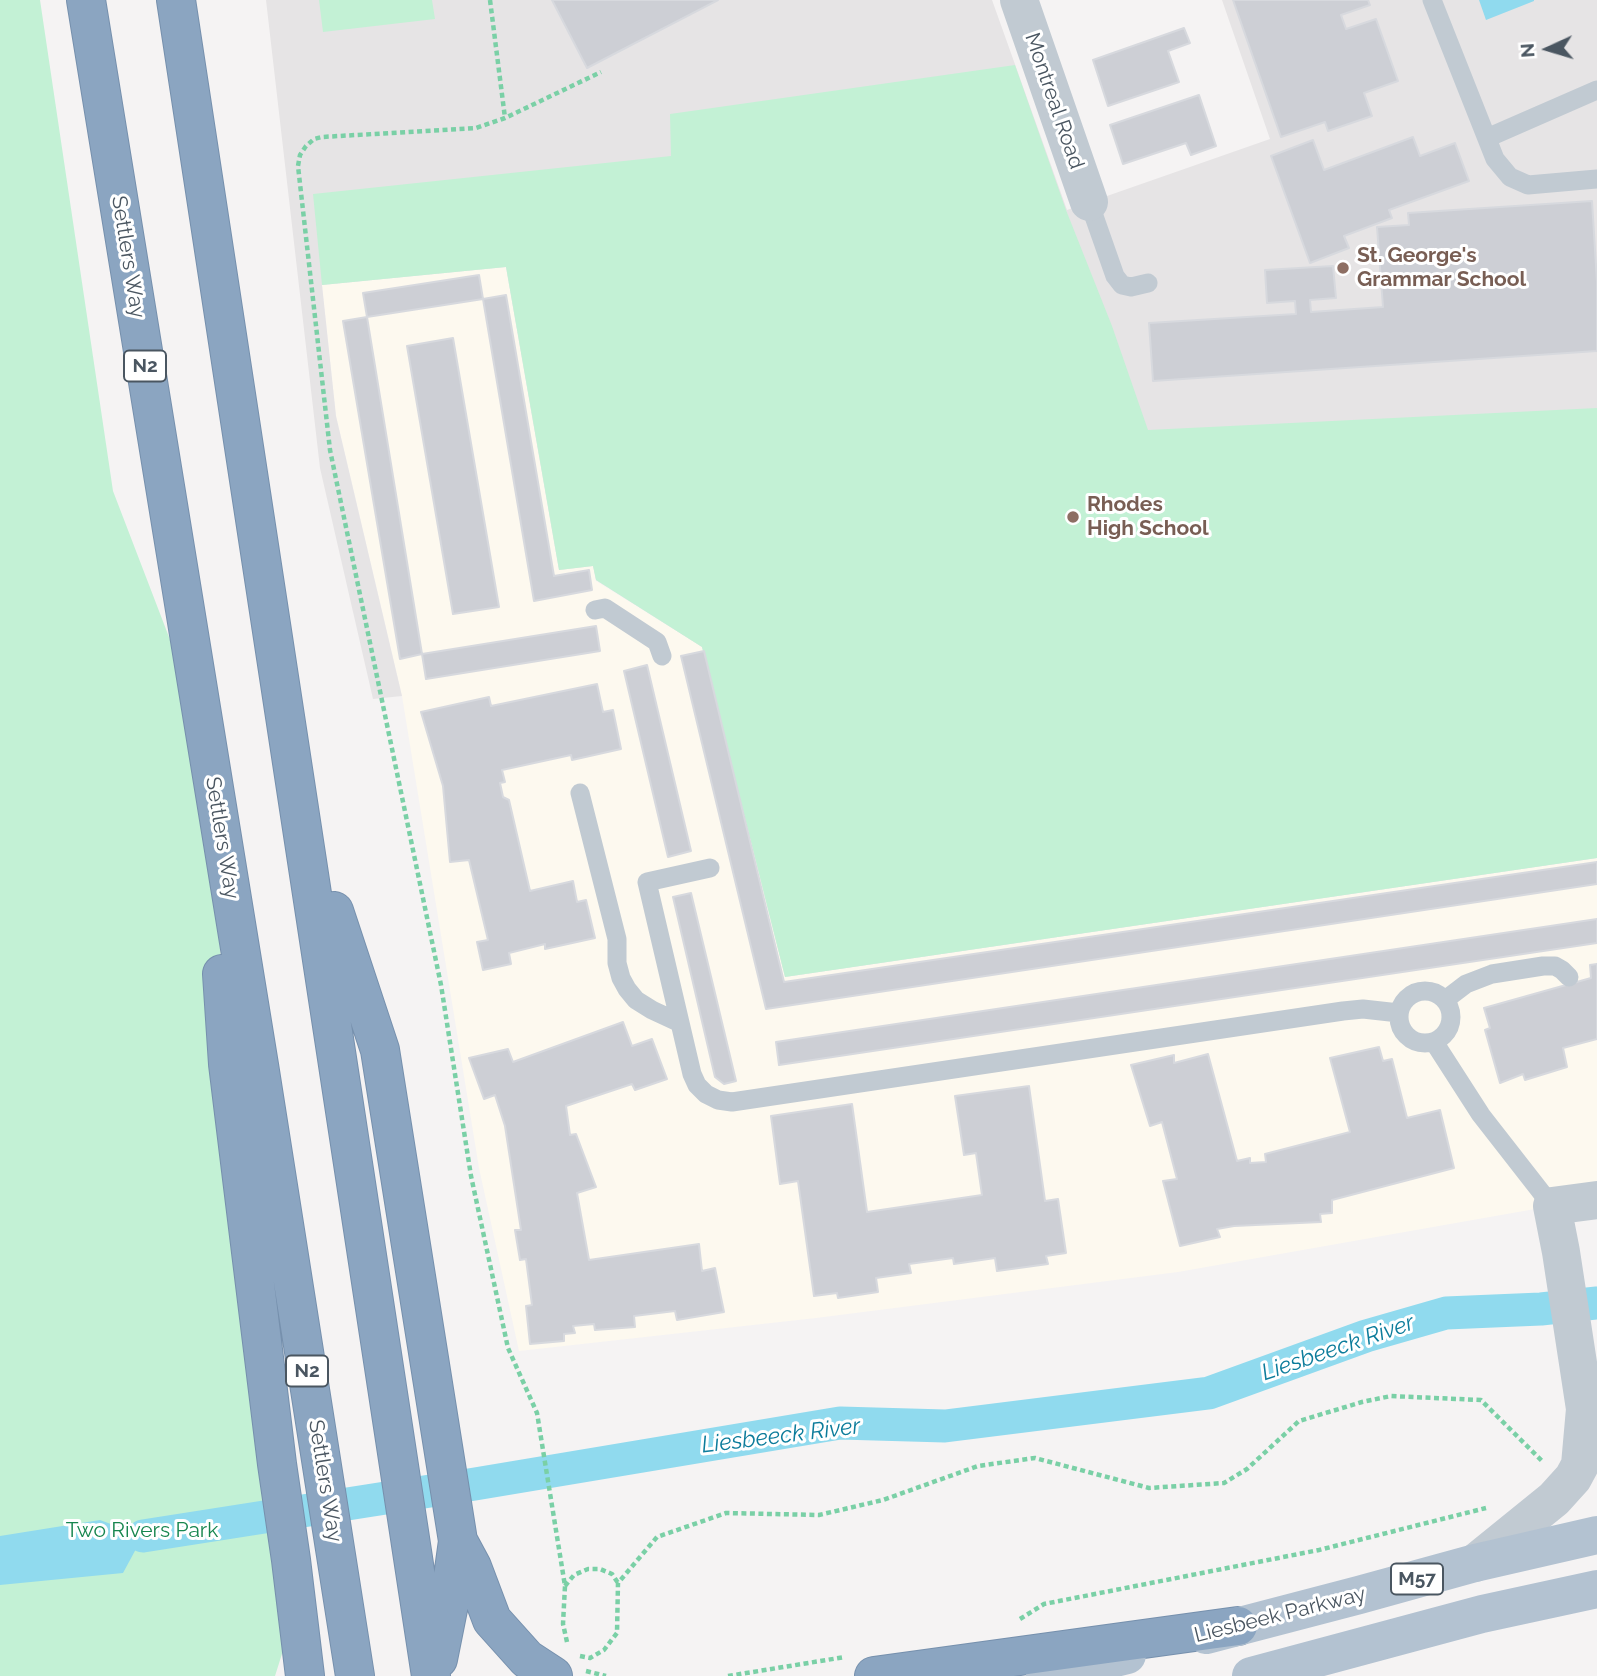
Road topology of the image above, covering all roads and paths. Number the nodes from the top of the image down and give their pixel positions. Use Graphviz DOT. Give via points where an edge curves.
graph roads {
  1 [pos="86,0"];
  2 [pos="176,0"];
  3 [pos="193,0"];
  4 [pos="491,0"];
  5 [pos="1019,0"];
  6 [pos="1432,0"];
  7 [pos="601,72"];
  8 [pos="1597,90"];
  9 [pos="505,118"];
  10 [pos="195,129"];
  11 [pos="1487,138"];
  12 [pos="1597,179"];
  13 [pos="1089,202"];
  14 [pos="1148,283"];
  15 [pos="595,610"];
  16 [pos="662,656"];
  17 [pos="205,731"];
  18 [pos="580,793"];
  19 [pos="300,806"];
  20 [pos="710,868"];
  21 [pos="1569,976"];
  22 [pos="1445,1000"];
  23 [pos="1399,1013"];
  24 [pos="680,1023"];
  25 [pos="1434,1042"];
  26 [pos="1597,1200"];
  27 [pos="1552,1206"];
  28 [pos="1591,1423"];
  29 [pos="1550,1467"];
  30 [pos="1493,1506"];
  31 [pos="457,1533"];
  32 [pos="1597,1535"];
  33 [pos="1475,1563"];
  34 [pos="618,1583"];
  35 [pos="565,1586"];
  36 [pos="1597,1589"];
  37 [pos="296,1601"];
  38 [pos="1013,1623"];
  39 [pos="1238,1626"];
  40 [pos="863,1666"];
  41 [pos="275,1676"];
  42 [pos="305,1676"];
  43 [pos="355,1676"];
  44 [pos="433,1676"];
  45 [pos="553,1676"];
  46 [pos="728,1676"];
  47 [pos="1045,1676"];
  48 [pos="1251,1676"];
  1 -- 17 [label="highway, Settlers Way / N2"];
  2 -- 10 [label="highway"];
  3 -- 10 [label="highway"];
  4 -- 9 [label="path"];
  5 -- 13 [label="street, Montreal Road"];
  6 -- 11 [label="lane"];
  7 -- 9 [label="path"];
  8 -- 11 [label="lane"];
  9 -- 35 [label="path" via="476,128 314,139 300,155 298,166 330,450 441,985 471,1176 508,1348 537,1413"];
  10 -- 19 [label="highway"];
  11 -- 12 [label="lane" via="1495,159 1510,177 1528,185"];
  13 -- 14 [label="lane" via="1115,276 1131,287"];
  15 -- 16 [label="lane" via="605,608 657,642"];
  17 -- 37 [label="highway" via="228,1064"];
  17 -- 43 [label="highway, Settlers Way / N2"];
  18 -- 24 [label="lane" via="617,939 621,978 636,1000"];
  19 -- 31 [label="highway" via="380,1050"];
  19 -- 44 [label="highway"];
  20 -- 24 [label="lane" via="647,882"];
  21 -- 22 [label="lane" via="1555,966 1492,974 1466,984"];
  22 -- 23 [label="lane" via="1428,991 1418,992 1403,1003"];
  22 -- 25 [label="lane" via="1452,1019 1443,1037"];
  23 -- 24 [label="lane" via="1343,1011 732,1102 718,1100 697,1085"];
  23 -- 25 [label="lane" via="1404,1033 1413,1041"];
  25 -- 27 [label="lane" via="1480,1115"];
  26 -- 27 [label="street"];
  27 -- 28 [label="street"];
  28 -- 33 [label="street" via="1573,1478"];
  29 -- 34 [label="path" via="1481,1400 1391,1396 1299,1421 1247,1469 1224,1483 1149,1488 1035,1458 978,1466 883,1500 819,1516 726,1513 657,1537"];
  30 -- 38 [label="path" via="1319,1550 1044,1604"];
  31 -- 44 [label="highway" via="450,1599"];
  31 -- 45 [label="highway" via="492,1620 527,1659"];
  32 -- 33 [label="main road, Liesbeek Parkway / M57"];
  33 -- 39 [label="main road, Liesbeek Parkway / M57"];
  34 -- 35 [label="path" via="612,1574 588,1569"];
  34 -- 35 [label="path" via="617,1633 604,1650 590,1658 580,1656 567,1643"];
  36 -- 48 [label="main road, M57" via="1482,1614"];
  37 -- 41 [label="highway"];
  37 -- 42 [label="highway"];
  39 -- 40 [label="highway"];
  39 -- 47 [label="main road, Liesbeek Parkway / M57"];
  40 -- 46 [label="path"];
}
